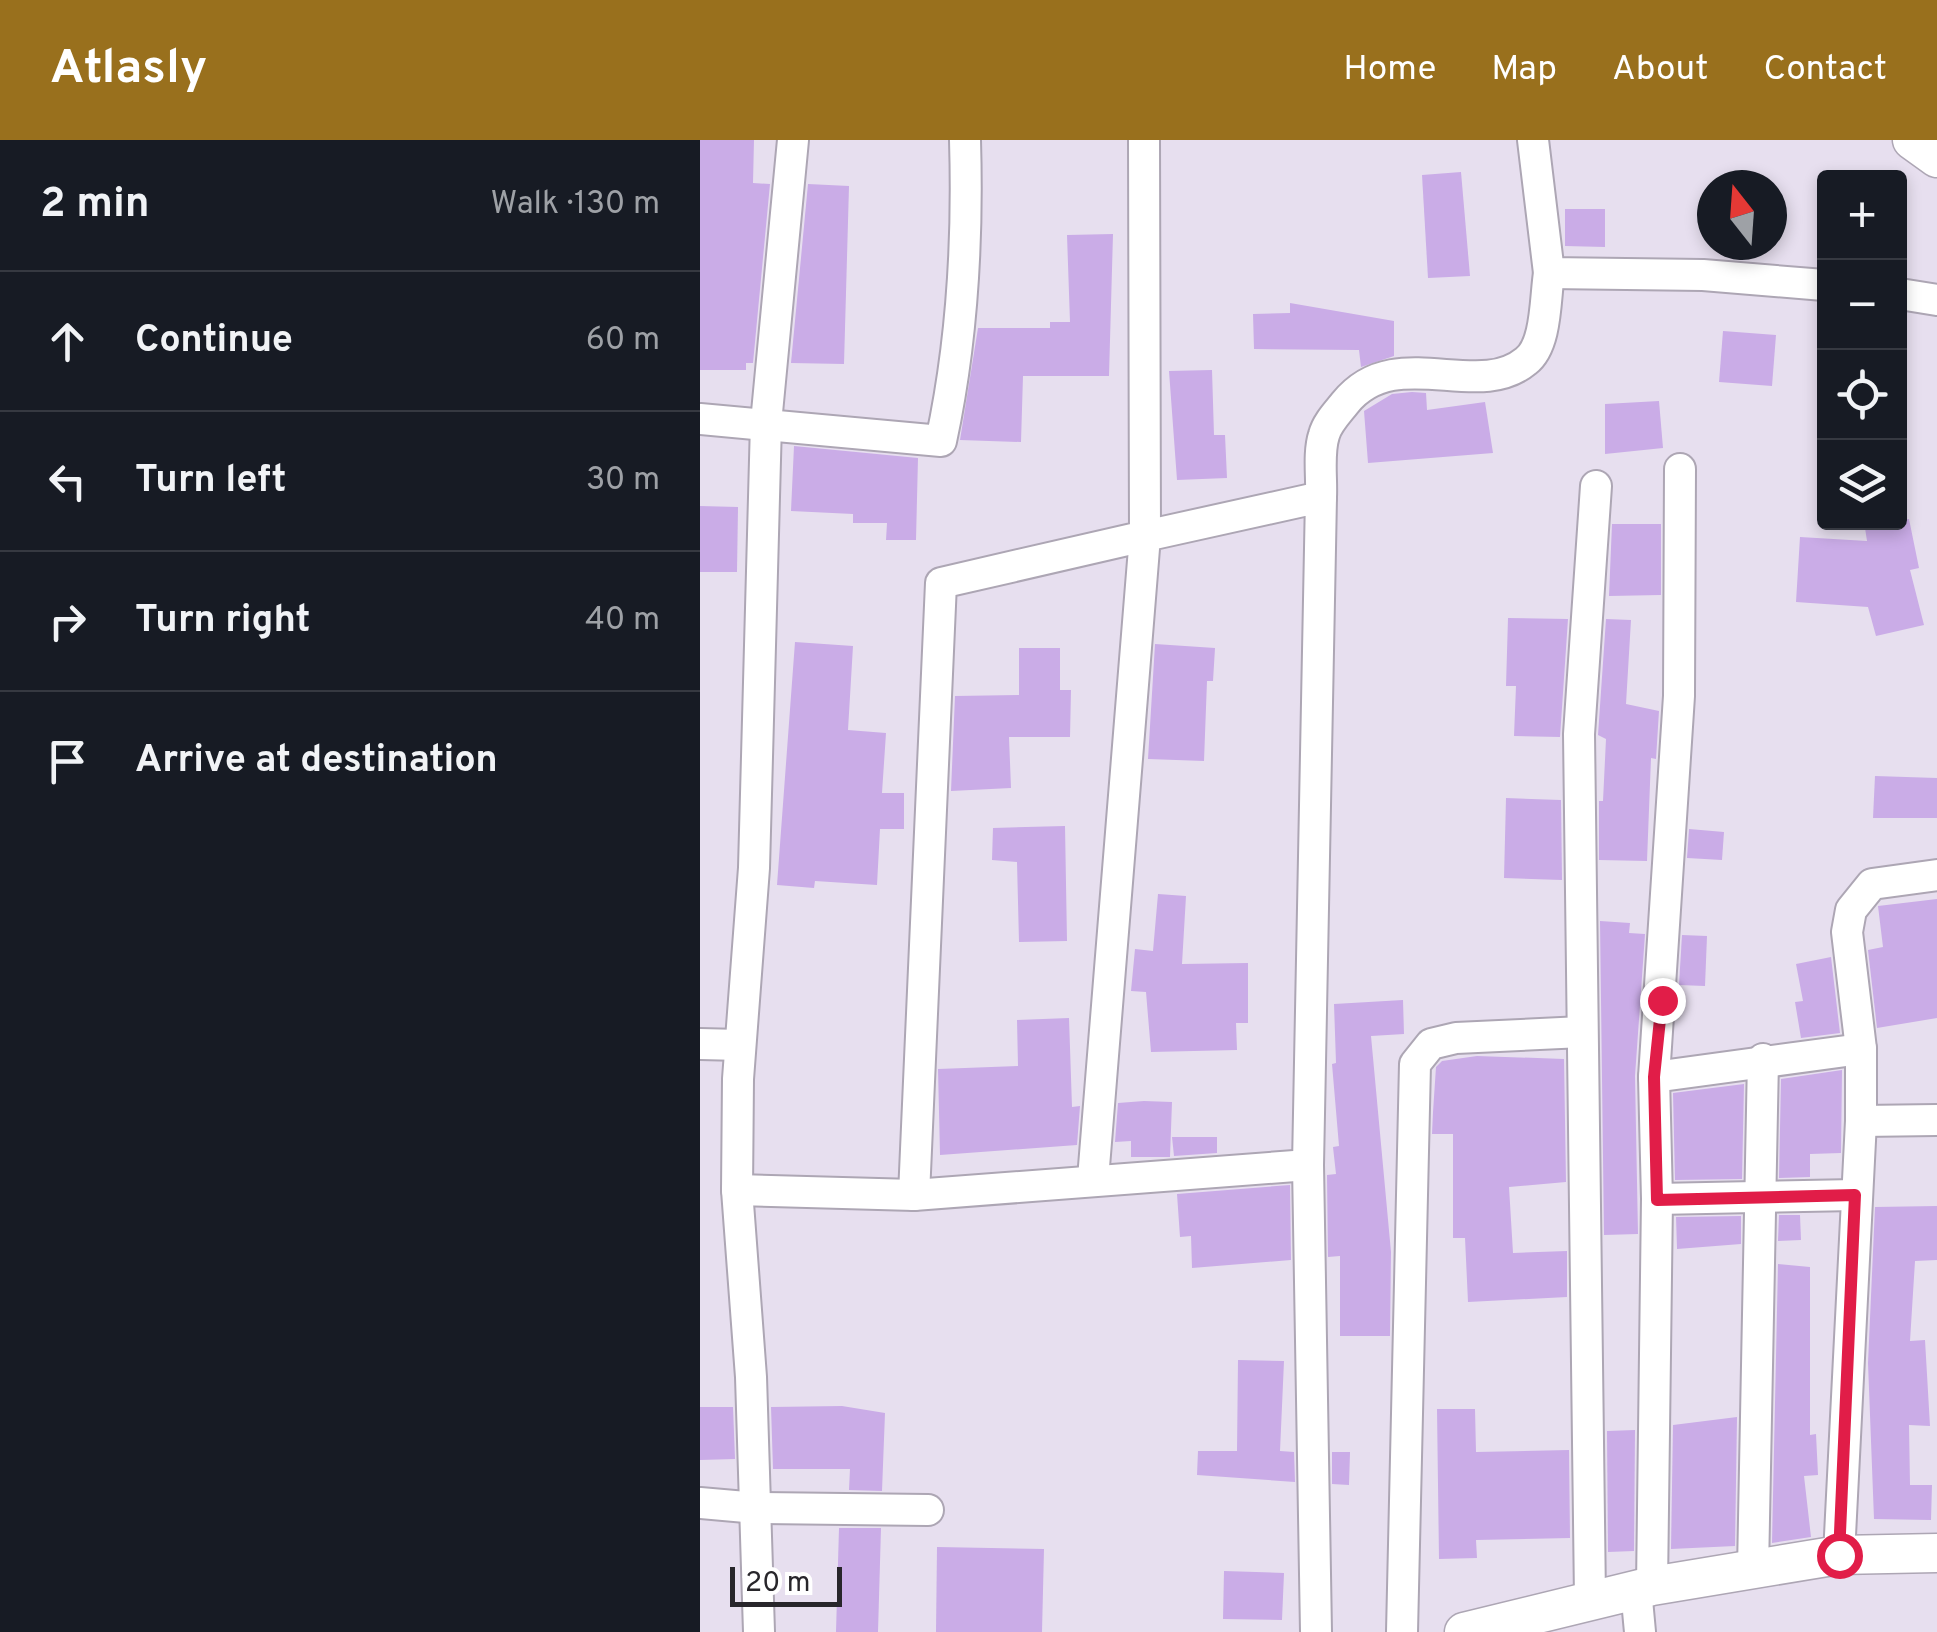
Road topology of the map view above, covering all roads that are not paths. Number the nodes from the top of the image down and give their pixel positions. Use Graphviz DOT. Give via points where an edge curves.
graph roads {
  1 [pos="793,140"];
  2 [pos="965,140"];
  3 [pos="1144,140"];
  4 [pos="1533,140"];
  5 [pos="1912,140"];
  6 [pos="1937,158"];
  7 [pos="1549,273"];
  8 [pos="1817,284"];
  9 [pos="1907,295"];
  10 [pos="1937,300"];
  11 [pos="700,419"];
  12 [pos="766,423"];
  13 [pos="1680,469"];
  14 [pos="1596,486"];
  15 [pos="1321,497"];
  16 [pos="1145,536"];
  17 [pos="1937,875"];
  18 [pos="1582,1032"];
  19 [pos="700,1044"];
  20 [pos="740,1045"];
  21 [pos="1862,1049"];
  22 [pos="1764,1059"];
  23 [pos="1654,1077"];
  24 [pos="1861,1120"];
  25 [pos="1937,1120"];
  26 [pos="1308,1165"];
  27 [pos="1093,1178"];
  28 [pos="737,1190"];
  29 [pos="1761,1194"];
  30 [pos="914,1195"];
  31 [pos="1855,1195"];
  32 [pos="1657,1200"];
  33 [pos="700,1503"];
  34 [pos="757,1508"];
  35 [pos="928,1510"];
  36 [pos="1937,1553"];
  37 [pos="1839,1555"];
  38 [pos="1753,1570"];
  39 [pos="1644,1588"];
  40 [pos="1590,1600"];
  41 [pos="759,1632"];
  42 [pos="1316,1632"];
  43 [pos="1402,1632"];
  44 [pos="1464,1632"];
  45 [pos="1640,1632"];
  1 -- 12 [label="street"];
  2 -- 12 [label="street" via="954,382 941,441"];
  3 -- 16 [label="street"];
  4 -- 7 [label="street"];
  5 -- 6 [label="street"];
  7 -- 8 [label="street"];
  7 -- 15 [label="street" via="1539,338 1528,360 1505,372 1410,371 1354,392 1324,436"];
  9 -- 10 [label="street"];
  11 -- 12 [label="street"];
  12 -- 20 [label="street" via="754,868"];
  13 -- 23 [label="street" via="1679,696"];
  14 -- 18 [label="street" via="1579,734"];
  15 -- 16 [label="street"];
  15 -- 26 [label="street"];
  16 -- 27 [label="street"];
  16 -- 30 [label="street" via="941,583"];
  17 -- 21 [label="street" via="1872,884 1851,910 1846,932"];
  18 -- 40 [label="street"];
  18 -- 43 [label="street" via="1456,1038 1431,1044 1415,1064"];
  19 -- 20 [label="street"];
  20 -- 28 [label="street"];
  21 -- 22 [label="street"];
  21 -- 24 [label="street"];
  22 -- 23 [label="street"];
  22 -- 29 [label="street"];
  23 -- 32 [label="street"];
  24 -- 25 [label="street"];
  24 -- 31 [label="street"];
  26 -- 27 [label="street"];
  26 -- 42 [label="street"];
  27 -- 30 [label="street"];
  28 -- 30 [label="street"];
  28 -- 34 [label="street"];
  29 -- 31 [label="street"];
  29 -- 32 [label="street"];
  29 -- 38 [label="street"];
  31 -- 37 [label="street"];
  32 -- 39 [label="street"];
  33 -- 34 [label="street"];
  34 -- 35 [label="street"];
  34 -- 41 [label="street"];
  36 -- 37 [label="street"];
  37 -- 38 [label="street"];
  38 -- 39 [label="street"];
  39 -- 40 [label="street"];
  39 -- 45 [label="street"];
  40 -- 44 [label="street"];
}
